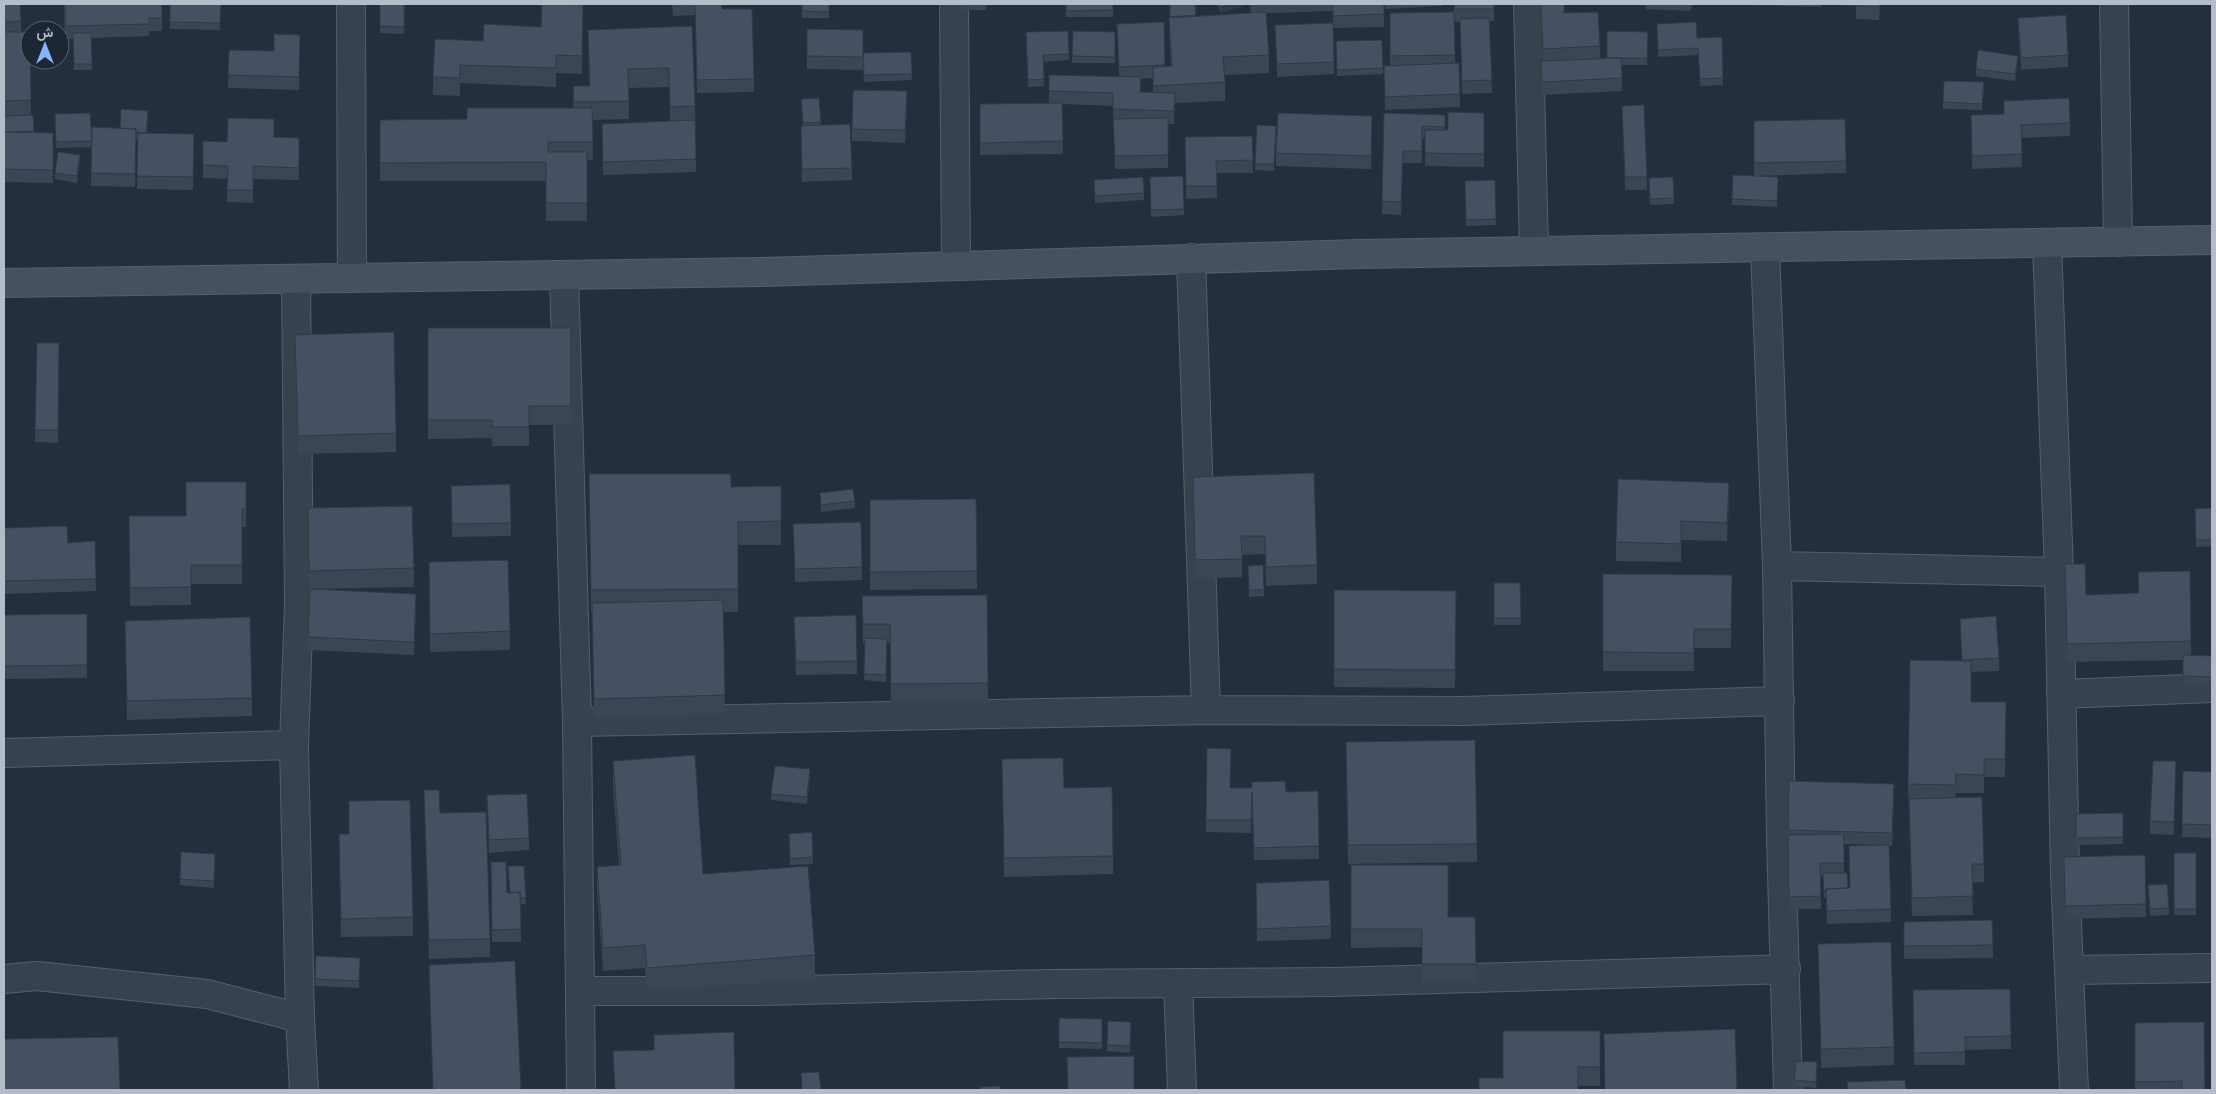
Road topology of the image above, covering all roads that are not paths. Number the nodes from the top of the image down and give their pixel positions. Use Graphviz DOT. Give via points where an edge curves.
graph roads {
  1 [pos="351,4"];
  2 [pos="954,4"];
  3 [pos="1528,4"];
  4 [pos="2114,4"];
  5 [pos="2212,240"];
  6 [pos="2118,242"];
  7 [pos="2047,243"];
  8 [pos="1765,248"];
  9 [pos="1534,250"];
  10 [pos="1190,258"];
  11 [pos="956,266"];
  12 [pos="564,275"];
  13 [pos="352,278"];
  14 [pos="296,279"];
  15 [pos="4,283"];
  16 [pos="1777,566"];
  17 [pos="2060,572"];
  18 [pos="2212,688"];
  19 [pos="2061,694"];
  20 [pos="1780,702"];
  21 [pos="1206,710"];
  22 [pos="577,722"];
  23 [pos="294,745"];
  24 [pos="4,753"];
  25 [pos="2212,968"];
  26 [pos="1786,969"];
  27 [pos="2069,970"];
  28 [pos="4,979"];
  29 [pos="1178,983"];
  30 [pos="580,991"];
  31 [pos="300,1018"];
  32 [pos="304,1090"];
  33 [pos="581,1090"];
  34 [pos="1182,1090"];
  35 [pos="1788,1090"];
  36 [pos="2074,1090"];
  1 -- 13 [label="street"];
  2 -- 11 [label="street"];
  3 -- 9 [label="street"];
  4 -- 6 [label="street"];
  5 -- 6 [label="street"];
  6 -- 7 [label="street"];
  7 -- 8 [label="street"];
  7 -- 17 [label="street"];
  8 -- 9 [label="street"];
  8 -- 16 [label="street"];
  9 -- 10 [label="street"];
  10 -- 11 [label="street"];
  10 -- 21 [label="street"];
  11 -- 12 [label="street"];
  12 -- 13 [label="street"];
  12 -- 22 [label="street"];
  13 -- 14 [label="street"];
  14 -- 15 [label="street"];
  14 -- 23 [label="street" via="299,603"];
  16 -- 17 [label="street"];
  16 -- 20 [label="street"];
  17 -- 19 [label="street"];
  18 -- 19 [label="street"];
  19 -- 27 [label="street"];
  20 -- 21 [label="street" via="1464,711"];
  20 -- 26 [label="street"];
  21 -- 22 [label="street"];
  22 -- 30 [label="street"];
  23 -- 24 [label="street"];
  23 -- 31 [label="street"];
  25 -- 27 [label="street"];
  26 -- 29 [label="street" via="1334,982"];
  26 -- 35 [label="street"];
  27 -- 36 [label="street"];
  28 -- 31 [label="street" via="38,976 206,994"];
  29 -- 30 [label="street"];
  29 -- 34 [label="street"];
  30 -- 33 [label="street"];
  31 -- 32 [label="street"];
}
